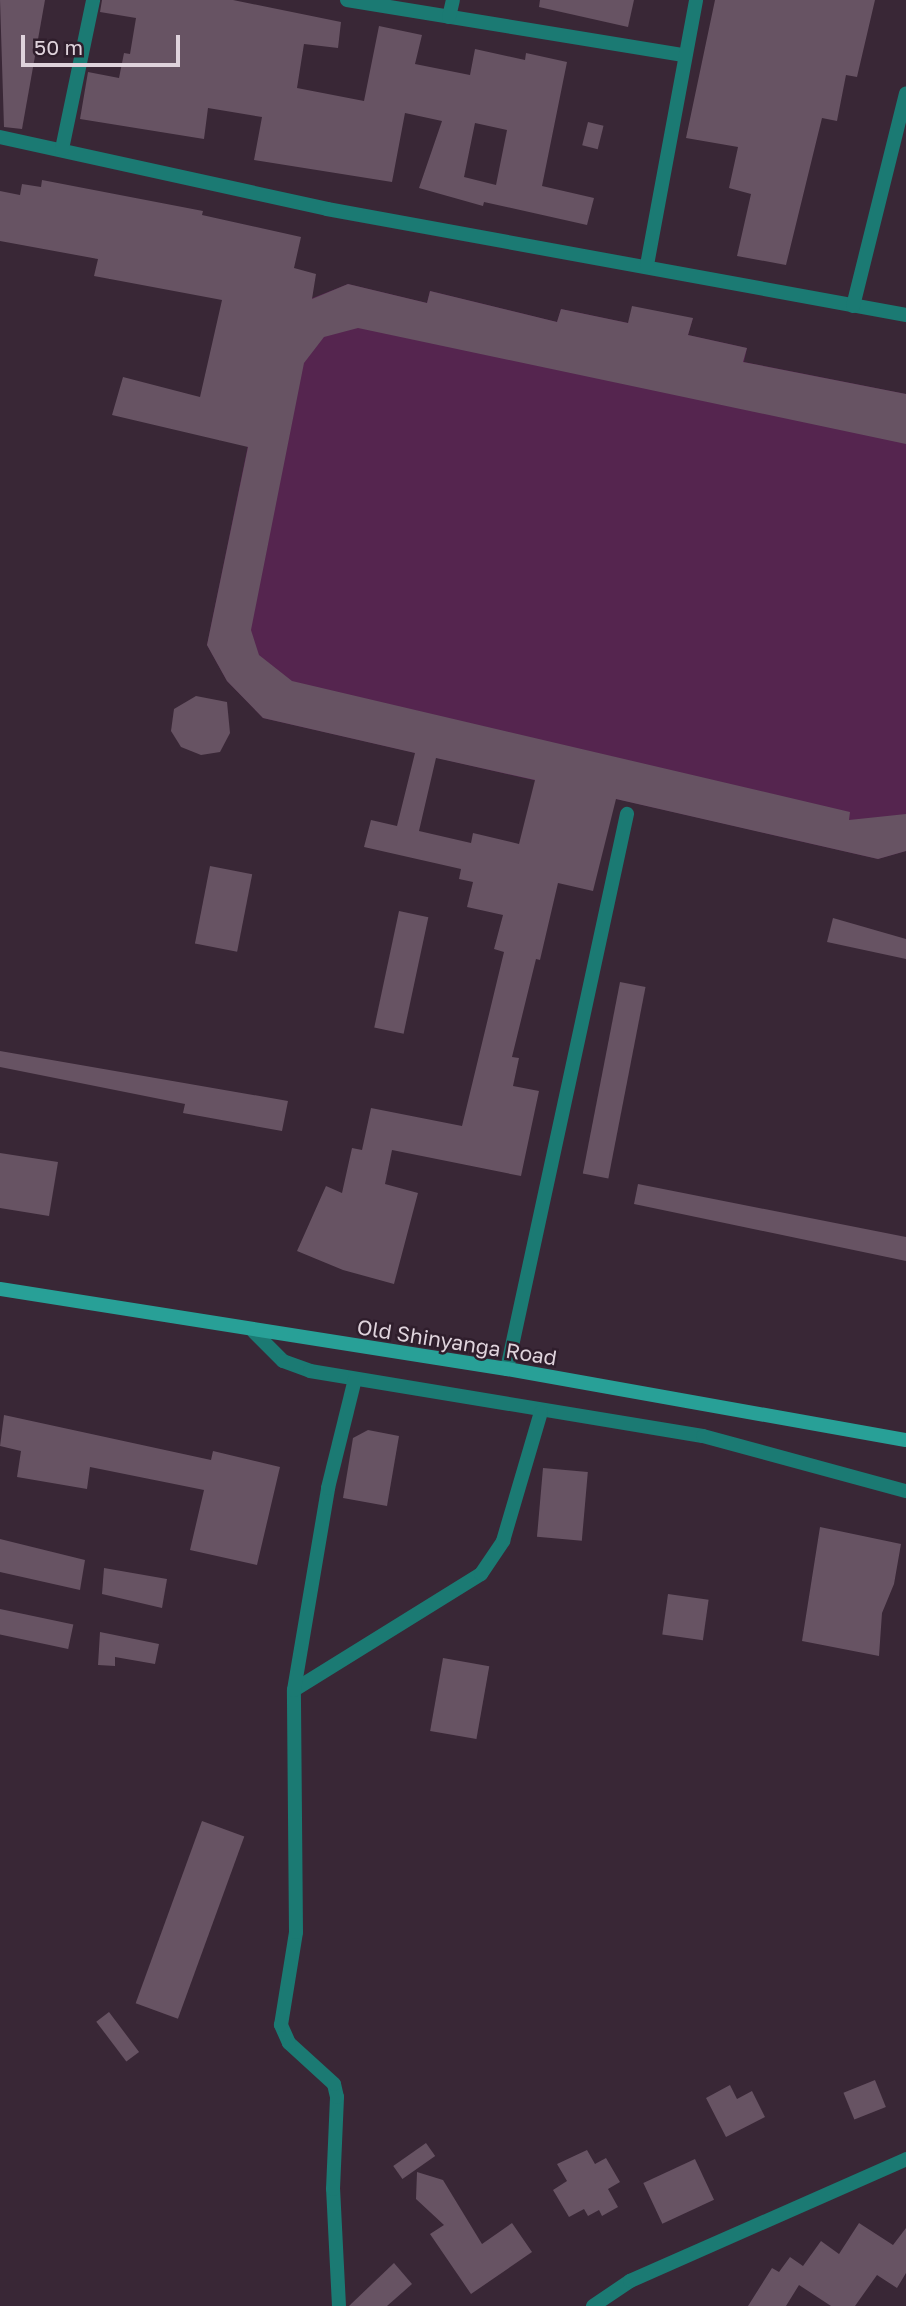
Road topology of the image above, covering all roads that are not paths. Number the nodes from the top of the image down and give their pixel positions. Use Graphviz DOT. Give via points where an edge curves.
graph roads {
  1 [pos="93,0"];
  2 [pos="347,0"];
  3 [pos="453,0"];
  4 [pos="696,0"];
  5 [pos="449,17"];
  6 [pos="684,55"];
  7 [pos="906,93"];
  8 [pos="0,137"];
  9 [pos="62,149"];
  10 [pos="647,265"];
  11 [pos="853,306"];
  12 [pos="906,316"];
  13 [pos="626,814"];
  14 [pos="0,1289"];
  15 [pos="254,1332"];
  16 [pos="507,1369"];
  17 [pos="355,1379"];
  18 [pos="541,1412"];
  19 [pos="906,1440"];
  20 [pos="906,1491"];
  21 [pos="294,1690"];
  22 [pos="906,2160"];
  23 [pos="339,2306"];
  24 [pos="593,2306"];
  1 -- 9 [label="street"];
  2 -- 5 [label="street"];
  3 -- 5 [label="street"];
  4 -- 6 [label="street"];
  5 -- 6 [label="street"];
  6 -- 10 [label="street"];
  7 -- 11 [label="street"];
  8 -- 9 [label="street"];
  9 -- 10 [label="street" via="327,209"];
  10 -- 11 [label="street"];
  11 -- 12 [label="street"];
  13 -- 16 [label="street"];
  14 -- 15 [label="main road, Old Shinyanga Road"];
  15 -- 16 [label="main road, Old Shinyanga Road"];
  15 -- 17 [label="street" via="283,1361"];
  16 -- 19 [label="main road, Old Shinyanga Road"];
  17 -- 18 [label="street"];
  17 -- 21 [label="street" via="326,1501"];
  18 -- 20 [label="street" via="703,1436"];
  18 -- 21 [label="street" via="503,1541 481,1574"];
  21 -- 23 [label="street" via="296,1931 281,2025 289,2043 334,2084 337,2097 332,2176"];
  22 -- 24 [label="street" via="630,2281"];
}
